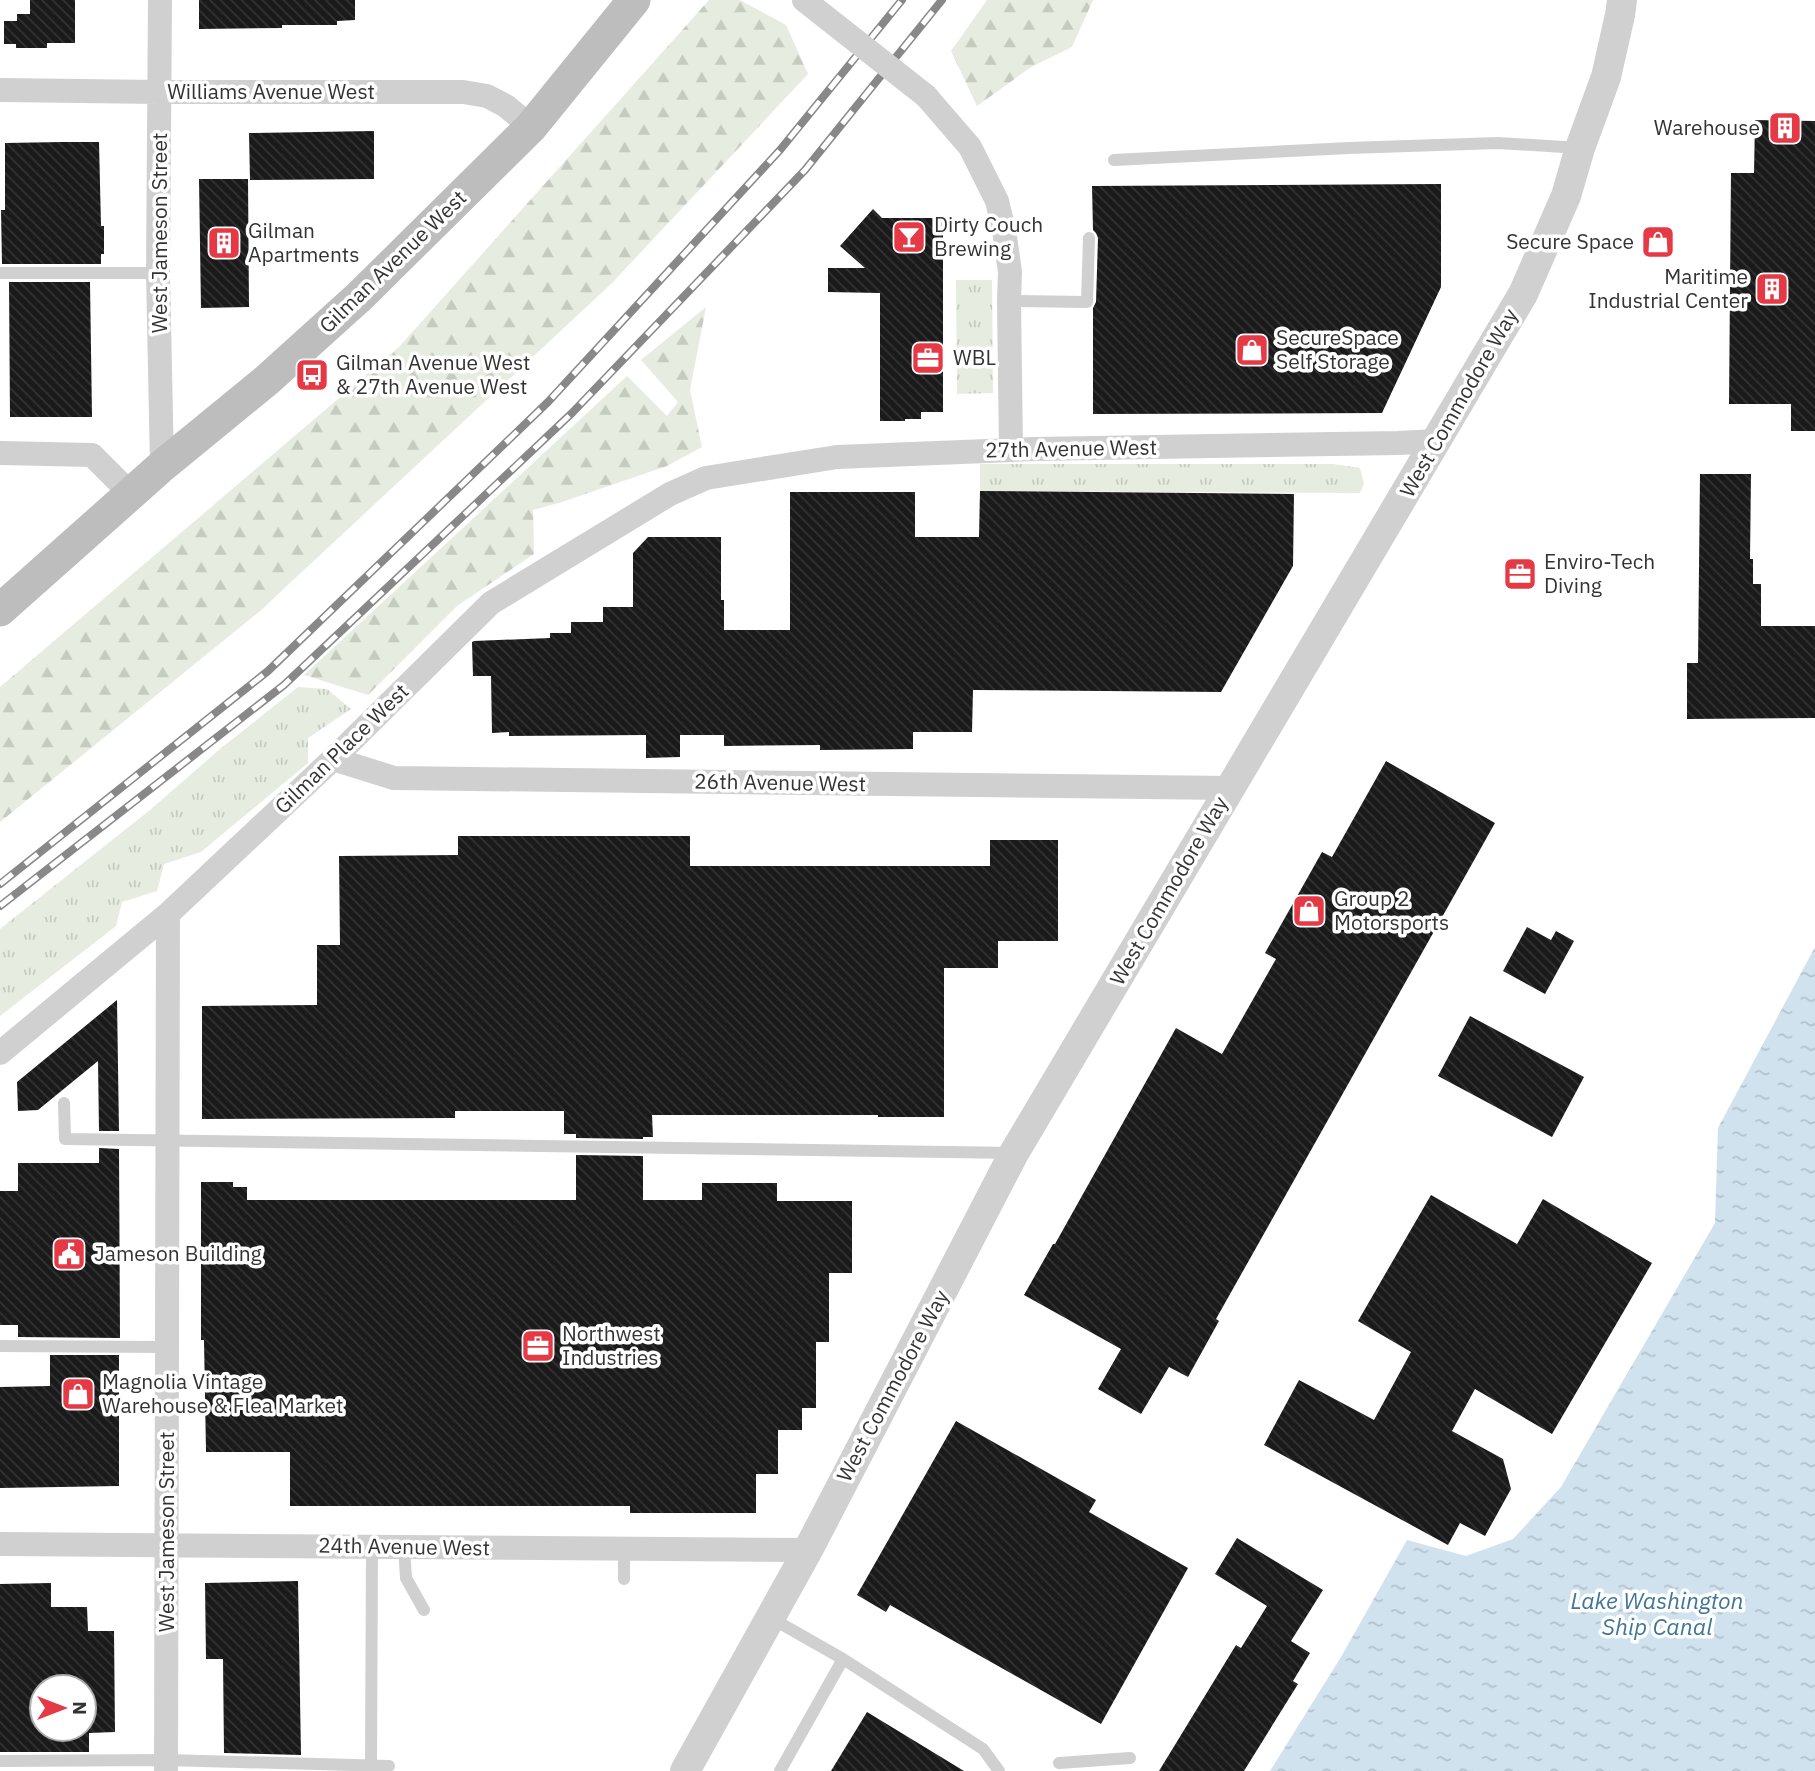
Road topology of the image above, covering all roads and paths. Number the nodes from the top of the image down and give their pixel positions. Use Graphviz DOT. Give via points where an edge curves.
graph roads {
  1 [pos="160,0"];
  2 [pos="634,0"];
  3 [pos="804,0"];
  4 [pos="1622,0"];
  5 [pos="0,90"];
  6 [pos="160,92"];
  7 [pos="531,127"];
  8 [pos="1580,148"];
  9 [pos="1114,160"];
  10 [pos="1089,238"];
  11 [pos="158,272"];
  12 [pos="0,273"];
  13 [pos="1009,301"];
  14 [pos="1437,441"];
  15 [pos="1011,450"];
  16 [pos="0,453"];
  17 [pos="162,466"];
  18 [pos="706,478"];
  19 [pos="131,494"];
  20 [pos="0,610"];
  21 [pos="333,759"];
  22 [pos="1230,788"];
  23 [pos="168,914"];
  24 [pos="0,1053"];
  25 [pos="64,1103"];
  26 [pos="168,1140"];
  27 [pos="1014,1153"];
  28 [pos="0,1346"];
  29 [pos="167,1347"];
  30 [pos="0,1544"];
  31 [pos="167,1545"];
  32 [pos="372,1547"];
  33 [pos="404,1547"];
  34 [pos="624,1549"];
  35 [pos="808,1550"];
  36 [pos="624,1579"];
  37 [pos="424,1610"];
  38 [pos="771,1618"];
  39 [pos="843,1660"];
  40 [pos="1130,1758"];
  41 [pos="0,1761"];
  42 [pos="1059,1763"];
  43 [pos="371,1765"];
  44 [pos="166,1766"];
  45 [pos="389,1766"];
  46 [pos="685,1771"];
  47 [pos="780,1771"];
  48 [pos="999,1771"];
  1 -- 6 [label="street, West Jameson Street"];
  2 -- 7 [label="main road, Gilman Avenue West"];
  3 -- 13 [label="street, bridge" via="926,96 970,147 997,201 1010,272"];
  4 -- 8 [label="street, West Commodore Way" via="1606,77"];
  5 -- 6 [label="street, Williams Avenue West"];
  6 -- 7 [label="street, Williams Avenue West" via="463,92 487,96"];
  6 -- 11 [label="street, West Jameson Street"];
  7 -- 17 [label="main road, Gilman Avenue West" via="360,296"];
  8 -- 9 [label="lane" via="1484,143"];
  8 -- 14 [label="street, West Commodore Way" via="1566,196 1523,294"];
  10 -- 13 [label="lane" via="1087,302"];
  11 -- 12 [label="lane"];
  11 -- 17 [label="street, West Jameson Street"];
  13 -- 15 [label="street"];
  14 -- 15 [label="street, 27th Avenue West"];
  14 -- 22 [label="street, West Commodore Way"];
  15 -- 18 [label="street, 27th Avenue West" via="837,457"];
  16 -- 19 [label="street" via="92,455"];
  17 -- 19 [label="main road, Gilman Avenue West"];
  18 -- 21 [label="street, Gilman Place West" via="670,494 491,603"];
  19 -- 20 [label="main road, Gilman Avenue West"];
  21 -- 22 [label="street, 26th Avenue West" via="394,778"];
  21 -- 23 [label="street, Gilman Place West"];
  22 -- 27 [label="street, West Commodore Way"];
  23 -- 24 [label="street, Gilman Place West"];
  23 -- 26 [label="street, West Jameson Street"];
  25 -- 26 [label="lane" via="65,1139"];
  26 -- 27 [label="lane"];
  26 -- 29 [label="street, West Jameson Street"];
  27 -- 35 [label="street, West Commodore Way"];
  28 -- 29 [label="lane"];
  29 -- 31 [label="street, West Jameson Street"];
  30 -- 31 [label="street, 24th Avenue West"];
  31 -- 32 [label="street, 24th Avenue West"];
  31 -- 44 [label="street, West Jameson Street"];
  32 -- 33 [label="street, 24th Avenue West"];
  32 -- 43 [label="lane"];
  33 -- 34 [label="street, 24th Avenue West"];
  33 -- 37 [label="lane" via="406,1578"];
  34 -- 35 [label="street, 24th Avenue West"];
  34 -- 36 [label="lane"];
  35 -- 38 [label="street, West Commodore Way"];
  38 -- 39 [label="lane"];
  38 -- 46 [label="street, West Commodore Way"];
  39 -- 47 [label="lane"];
  39 -- 48 [label="lane" via="983,1749"];
  40 -- 42 [label="lane"];
  41 -- 44 [label="lane"];
  43 -- 44 [label="lane"];
  43 -- 45 [label="lane"];
}
